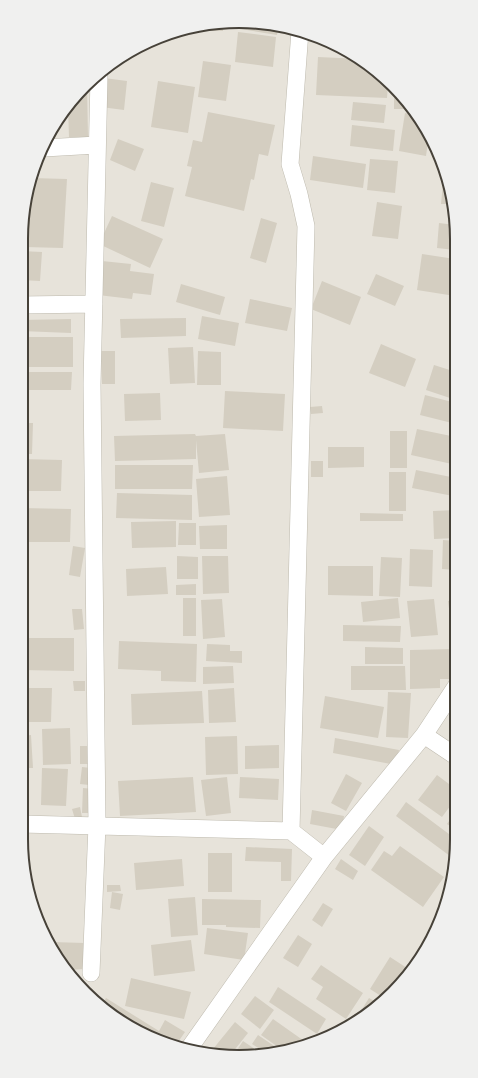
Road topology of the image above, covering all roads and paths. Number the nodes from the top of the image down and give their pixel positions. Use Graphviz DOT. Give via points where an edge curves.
graph roads {
  1 [pos="300,37"];
  2 [pos="99,81"];
  3 [pos="97,145"];
  4 [pos="49,148"];
  5 [pos="94,304"];
  6 [pos="28,305"];
  7 [pos="450,694"];
  8 [pos="424,735"];
  9 [pos="450,752"];
  10 [pos="28,824"];
  11 [pos="97,825"];
  12 [pos="291,831"];
  13 [pos="324,857"];
  14 [pos="91,973"];
  15 [pos="192,1045"];
  1 -- 12 [label="street" via="290,164 306,226"];
  2 -- 3 [label="street"];
  3 -- 4 [label="street"];
  3 -- 5 [label="street"];
  5 -- 6 [label="street"];
  5 -- 11 [label="street" via="92,384"];
  7 -- 8 [label="street"];
  8 -- 9 [label="street"];
  8 -- 13 [label="street"];
  10 -- 11 [label="street"];
  11 -- 12 [label="street"];
  11 -- 14 [label="street"];
  12 -- 13 [label="street"];
  13 -- 15 [label="street"];
}
